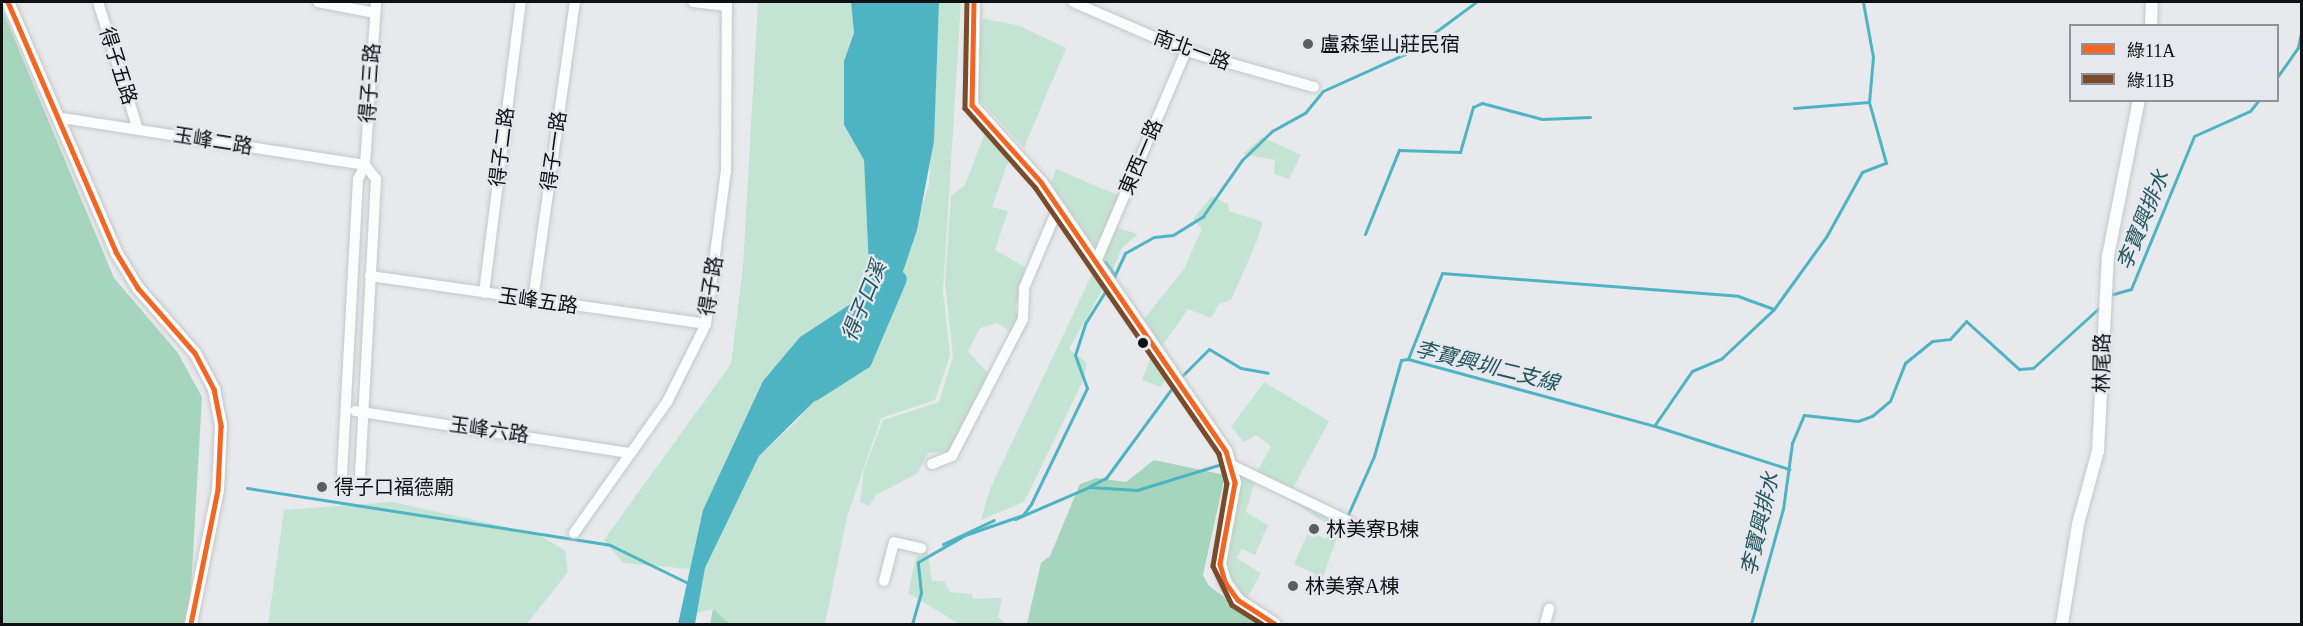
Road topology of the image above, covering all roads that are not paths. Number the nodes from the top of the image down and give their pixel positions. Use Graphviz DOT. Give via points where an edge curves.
graph roads {
  1 [pos="8,2"];
  2 [pos="98,2"];
  3 [pos="318,2"];
  4 [pos="520,2"];
  5 [pos="575,2"];
  6 [pos="693,2"];
  7 [pos="974,2"];
  8 [pos="2151,2"];
  9 [pos="1080,3"];
  10 [pos="727,4"];
  11 [pos="375,7"];
  12 [pos="2151,24"];
  13 [pos="1186,51"];
  14 [pos="1314,87"];
  15 [pos="2139,102"];
  16 [pos="62,118"];
  17 [pos="138,130"];
  18 [pos="365,165"];
  19 [pos="1058,208"];
  20 [pos="1096,262"];
  21 [pos="370,276"];
  22 [pos="484,293"];
  23 [pos="532,300"];
  24 [pos="706,324"];
  25 [pos="346,409"];
  26 [pos="362,412"];
  27 [pos="631,453"];
  28 [pos="932,464"];
  29 [pos="1233,466"];
  30 [pos="342,475"];
  31 [pos="360,475"];
  32 [pos="1350,522"];
  33 [pos="574,533"];
  34 [pos="921,548"];
  35 [pos="884,581"];
  36 [pos="1549,609"];
  37 [pos="191,624"];
  38 [pos="1275,624"];
  39 [pos="1545,624"];
  40 [pos="2062,624"];
  1 -- 16 [label="street"];
  2 -- 17 [label="street, 得子五路"];
  3 -- 11 [label="street"];
  4 -- 22 [label="street, 得子二路"];
  5 -- 23 [label="street, 得子一路"];
  6 -- 10 [label="street"];
  7 -- 19 [label="street" via="972,105"];
  8 -- 12 [label="street"];
  9 -- 13 [label="street, 南北一路"];
  10 -- 24 [label="street, 得子路" via="726,171"];
  11 -- 18 [label="street, 得子三路"];
  13 -- 14 [label="street, 南北一路"];
  13 -- 20 [label="street, 東西一路"];
  15 -- 40 [label="street, 林尾路" via="2108,256 2098,451 2080,513"];
  16 -- 17 [label="street, 玉峰二路"];
  16 -- 37 [label="street" via="116,252 138,288 195,353 214,389 221,426 218,490"];
  17 -- 18 [label="street, 玉峰二路"];
  18 -- 21 [label="street" via="376,179"];
  18 -- 25 [label="street" via="358,179"];
  19 -- 20 [label="street"];
  19 -- 28 [label="street" via="1024,288 1023,319 952,456"];
  20 -- 29 [label="street"];
  21 -- 22 [label="street, 玉峰五路"];
  21 -- 26 [label="street"];
  22 -- 23 [label="street, 玉峰五路"];
  23 -- 24 [label="street, 玉峰五路"];
  24 -- 27 [label="street, 得子路" via="666,402"];
  25 -- 26 [label="street, 玉峰六路"];
  25 -- 30 [label="street"];
  26 -- 27 [label="street, 玉峰六路"];
  26 -- 31 [label="street"];
  27 -- 33 [label="street, 得子路"];
  29 -- 32 [label="street"];
  29 -- 38 [label="street" via="1222,573 1238,600"];
  34 -- 35 [label="street" via="894,542"];
  36 -- 39 [label="street"];
}
